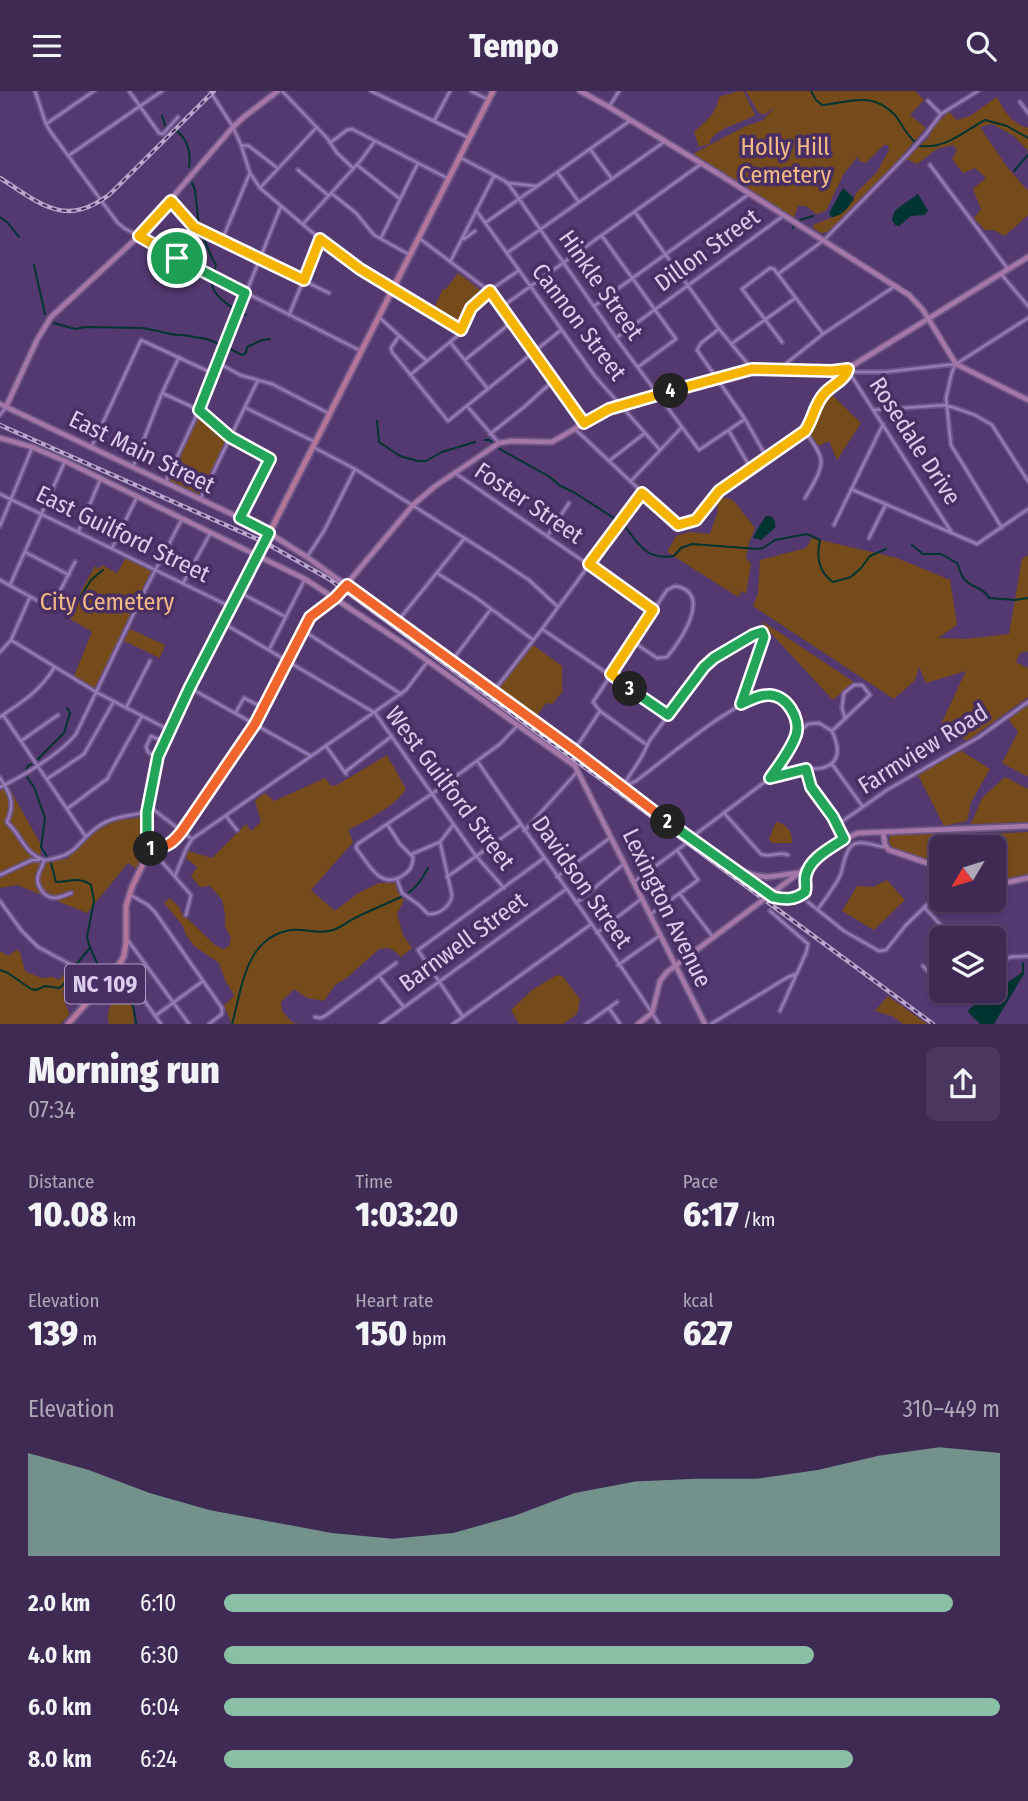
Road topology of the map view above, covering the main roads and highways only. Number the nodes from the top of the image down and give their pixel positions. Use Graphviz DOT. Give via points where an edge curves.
graph roads {
  1 [pos="493,91"];
  2 [pos="68,1024"];
  1 -- 2 [label="main road, NC 109" via="169,730 148,809 144,862 126,906 121,963"];
}
